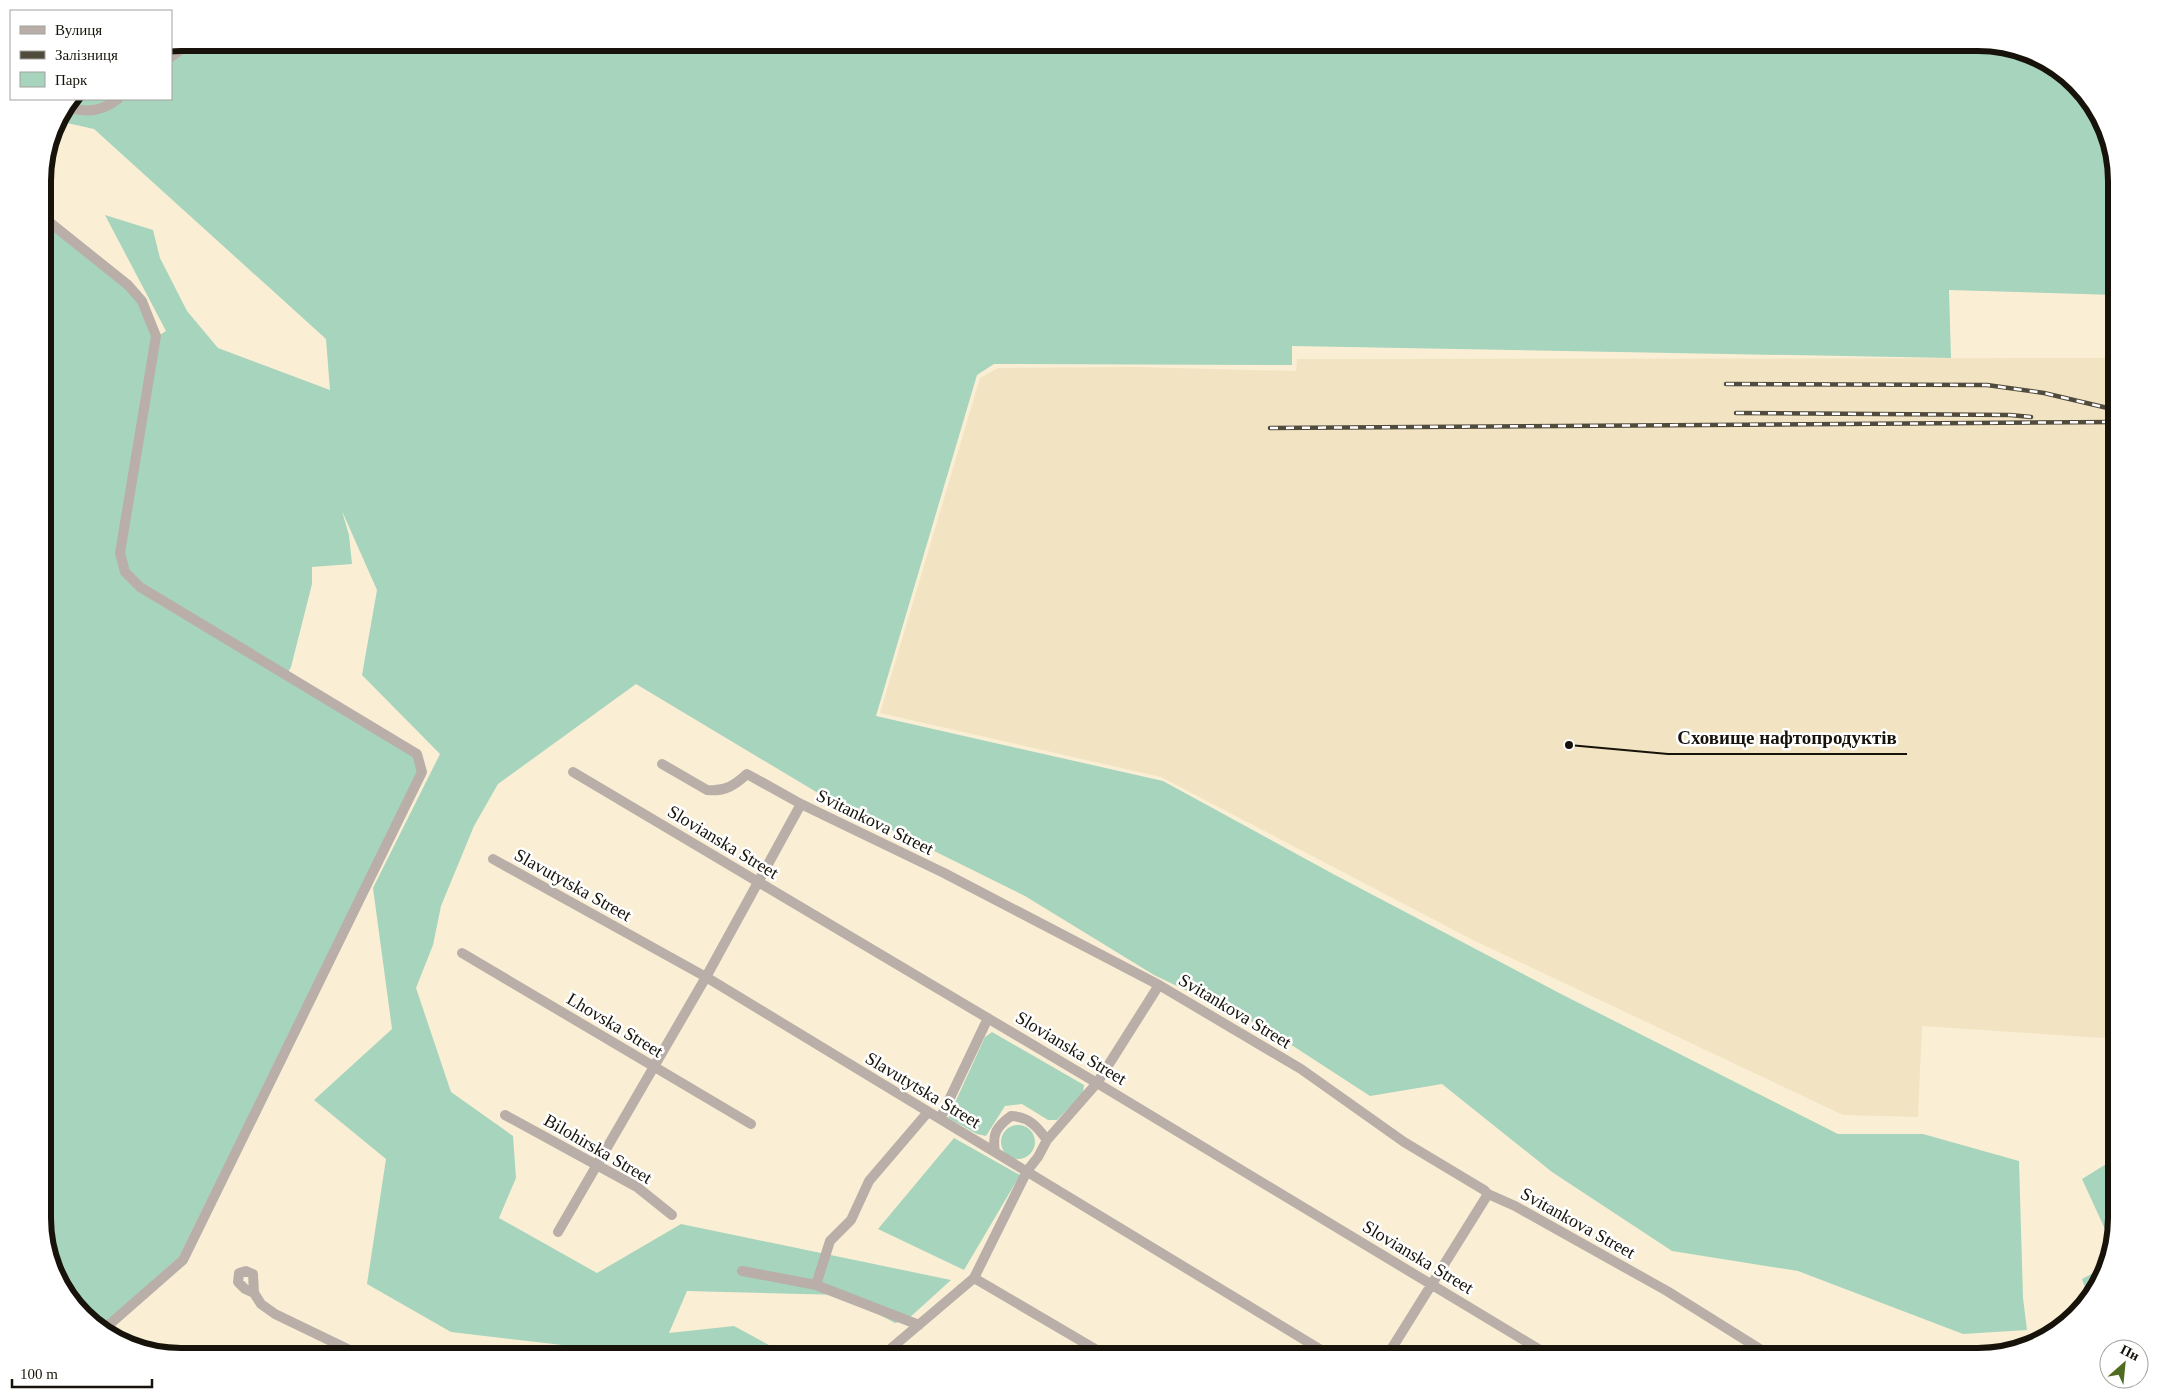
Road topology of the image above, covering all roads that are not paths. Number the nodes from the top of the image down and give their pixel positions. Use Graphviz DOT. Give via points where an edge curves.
graph roads {
  1 [pos="117,100"];
  2 [pos="74,109"];
  3 [pos="52,224"];
  4 [pos="662,764"];
  5 [pos="573,772"];
  6 [pos="801,804"];
  7 [pos="493,859"];
  8 [pos="759,882"];
  9 [pos="462,953"];
  10 [pos="706,977"];
  11 [pos="1159,985"];
  12 [pos="988,1018"];
  13 [pos="653,1066"];
  14 [pos="1097,1083"];
  15 [pos="928,1112"];
  16 [pos="505,1115"];
  17 [pos="940,1119"];
  18 [pos="751,1124"];
  19 [pos="1047,1140"];
  20 [pos="995,1152"];
  21 [pos="597,1164"];
  22 [pos="1027,1171"];
  23 [pos="1488,1194"];
  24 [pos="672,1215"];
  25 [pos="558,1232"];
  26 [pos="742,1271"];
  27 [pos="974,1278"];
  28 [pos="816,1285"];
  29 [pos="1432,1285"];
  30 [pos="254,1294"];
  31 [pos="108,1325"];
  32 [pos="918,1325"];
  33 [pos="345,1348"];
  34 [pos="891,1348"];
  35 [pos="1093,1348"];
  36 [pos="1318,1348"];
  37 [pos="1391,1348"];
  38 [pos="1537,1348"];
  39 [pos="1758,1348"];
  1 -- 2 [label="street" via="84,112"];
  3 -- 31 [label="street" via="128,285 142,301 156,336 120,553 125,572 140,587 417,754 422,772 182,1260"];
  4 -- 6 [label="street, Svitankova Street" via="708,790 734,786 747,774"];
  5 -- 8 [label="street, Slovianska Street"];
  6 -- 8 [label="street"];
  6 -- 11 [label="street, Svitankova Street" via="967,885"];
  7 -- 10 [label="street, Slavutytska Street"];
  8 -- 10 [label="street"];
  8 -- 12 [label="street, Slovianska Street"];
  9 -- 13 [label="street, Lhovska Street"];
  10 -- 13 [label="street"];
  10 -- 15 [label="street, Slavutytska Street"];
  11 -- 14 [label="street"];
  11 -- 23 [label="street, Svitankova Street" via="1301,1069 1404,1142"];
  12 -- 14 [label="street, Slovianska Street"];
  12 -- 17 [label="street"];
  13 -- 18 [label="street, Lhovska Street"];
  13 -- 21 [label="street"];
  14 -- 19 [label="street"];
  14 -- 29 [label="street, Slovianska Street"];
  15 -- 17 [label="street, Slavutytska Street"];
  15 -- 28 [label="street" via="869,1181 851,1220 830,1241"];
  16 -- 21 [label="street, Bilohirska Street"];
  17 -- 20 [label="street, Slavutytska Street"];
  19 -- 20 [label="street" via="1034,1123 1012,1116 1001,1123 993,1138"];
  19 -- 22 [label="street"];
  20 -- 22 [label="street, Slavutytska Street"];
  21 -- 24 [label="street, Bilohirska Street" via="637,1186"];
  21 -- 25 [label="street"];
  22 -- 27 [label="street"];
  22 -- 36 [label="street, Slavutytska Street"];
  23 -- 29 [label="street"];
  23 -- 39 [label="street, Svitankova Street" via="1667,1291"];
  26 -- 28 [label="street"];
  27 -- 32 [label="street"];
  27 -- 35 [label="street"];
  28 -- 32 [label="street"];
  29 -- 37 [label="street"];
  29 -- 38 [label="street, Slovianska Street"];
  30 -- 33 [label="street" via="275,1314"];
  32 -- 34 [label="street"];
}
